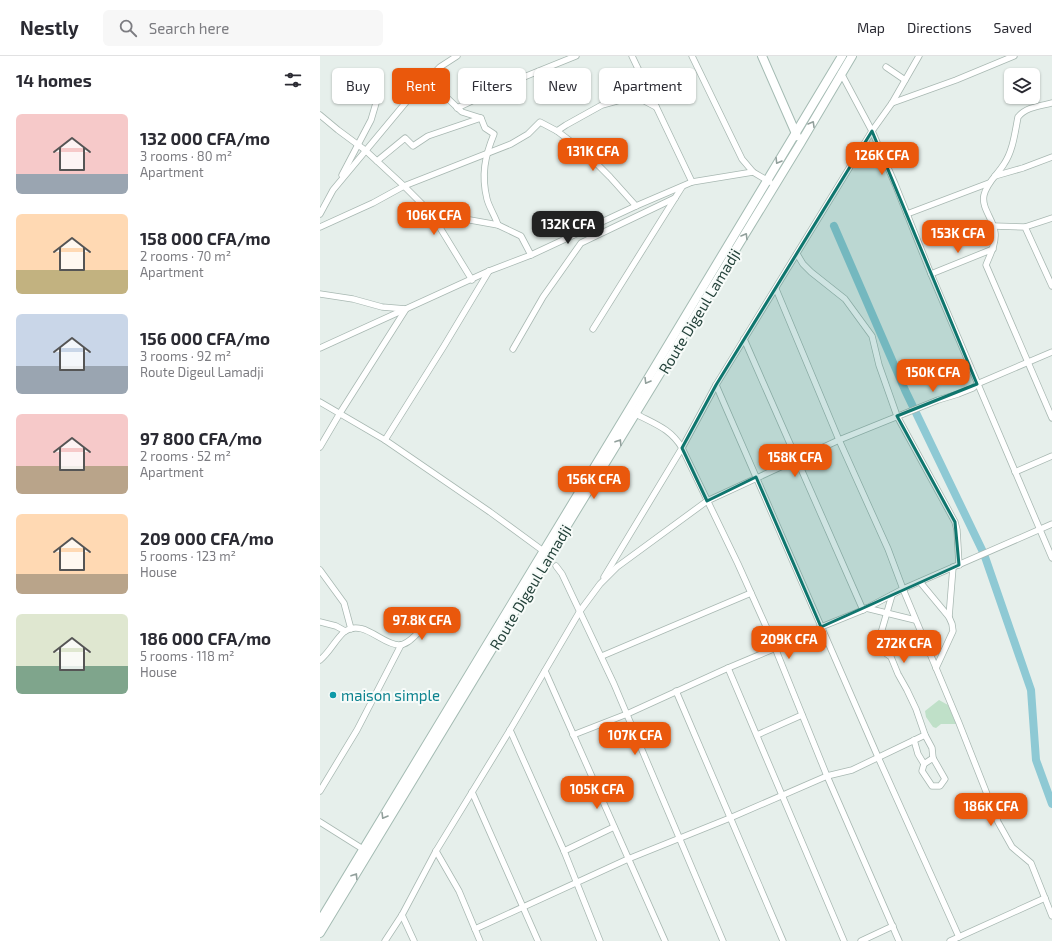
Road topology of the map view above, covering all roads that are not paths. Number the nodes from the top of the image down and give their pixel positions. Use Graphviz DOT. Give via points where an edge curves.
graph roads {
  1 [pos="457,56"];
  2 [pos="576,56"];
  3 [pos="632,56"];
  4 [pos="692,56"];
  5 [pos="762,56"];
  6 [pos="842,56"];
  7 [pos="852,56"];
  8 [pos="919,56"];
  9 [pos="1014,56"];
  10 [pos="886,67"];
  11 [pos="438,68"];
  12 [pos="841,73"];
  13 [pos="905,80"];
  14 [pos="450,101"];
  15 [pos="892,103"];
  16 [pos="376,104"];
  17 [pos="404,104"];
  18 [pos="1052,104"];
  19 [pos="656,107"];
  20 [pos="457,108"];
  21 [pos="320,115"];
  22 [pos="481,118"];
  23 [pos="558,131"];
  24 [pos="872,131"];
  25 [pos="796,133"];
  26 [pos="357,144"];
  27 [pos="800,144"];
  28 [pos="365,150"];
  29 [pos="486,153"];
  30 [pos="1052,158"];
  31 [pos="377,161"];
  32 [pos="753,172"];
  33 [pos="995,176"];
  34 [pos="767,180"];
  35 [pos="692,182"];
  36 [pos="338,183"];
  37 [pos="989,183"];
  38 [pos="776,185"];
  39 [pos="404,186"];
  40 [pos="682,187"];
  41 [pos="675,198"];
  42 [pos="636,206"];
  43 [pos="431,213"];
  44 [pos="320,214"];
  45 [pos="907,214"];
  46 [pos="1052,218"];
  47 [pos="498,225"];
  48 [pos="993,226"];
  49 [pos="320,227"];
  50 [pos="1025,227"];
  51 [pos="993,249"];
  52 [pos="797,254"];
  53 [pos="531,255"];
  54 [pos="490,271"];
  55 [pos="930,274"];
  56 [pos="472,280"];
  57 [pos="1052,286"];
  58 [pos="776,289"];
  59 [pos="320,294"];
  60 [pos="406,309"];
  61 [pos="593,329"];
  62 [pos="744,339"];
  63 [pos="320,348"];
  64 [pos="513,349"];
  65 [pos="1052,352"];
  66 [pos="1028,363"];
  67 [pos="977,384"];
  68 [pos="716,385"];
  69 [pos="320,402"];
  70 [pos="340,413"];
  71 [pos="636,414"];
  72 [pos="898,416"];
  73 [pos="1052,418"];
  74 [pos="385,440"];
  75 [pos="839,440"];
  76 [pos="320,447"];
  77 [pos="682,448"];
  78 [pos="1052,456"];
  79 [pos="797,459"];
  80 [pos="1015,472"];
  81 [pos="756,477"];
  82 [pos="707,501"];
  83 [pos="1052,524"];
  84 [pos="1040,530"];
  85 [pos="546,553"];
  86 [pos="1052,558"];
  87 [pos="556,566"];
  88 [pos="956,566"];
  89 [pos="320,570"];
  90 [pos="920,582"];
  91 [pos="600,584"];
  92 [pos="903,590"];
  93 [pos="751,592"];
  94 [pos="892,595"];
  95 [pos="864,609"];
  96 [pos="580,611"];
  97 [pos="887,614"];
  98 [pos="949,617"];
  99 [pos="915,620"];
  100 [pos="320,622"];
  101 [pos="439,623"];
  102 [pos="821,627"];
  103 [pos="348,630"];
  104 [pos="401,645"];
  105 [pos="776,649"];
  106 [pos="602,656"];
  107 [pos="320,660"];
  108 [pos="728,668"];
  109 [pos="936,668"];
  110 [pos="545,671"];
  111 [pos="676,692"];
  112 [pos="627,714"];
  113 [pos="802,715"];
  114 [pos="510,730"];
  115 [pos="573,735"];
  116 [pos="756,735"];
  117 [pos="925,735"];
  118 [pos="914,740"];
  119 [pos="878,758"];
  120 [pos="933,758"];
  121 [pos="924,764"];
  122 [pos="827,776"];
  123 [pos="320,791"];
  124 [pos="472,792"];
  125 [pos="782,796"];
  126 [pos="730,818"];
  127 [pos="320,822"];
  128 [pos="614,827"];
  129 [pos="679,837"];
  130 [pos="367,851"];
  131 [pos="436,851"];
  132 [pos="564,851"];
  133 [pos="628,859"];
  134 [pos="576,882"];
  135 [pos="1045,898"];
  136 [pos="523,907"];
  137 [pos="402,915"];
  138 [pos="1052,916"];
  139 [pos="320,921"];
  140 [pos="893,926"];
  141 [pos="475,929"];
  142 [pos="320,934"];
  143 [pos="959,937"];
  144 [pos="385,941"];
  145 [pos="414,941"];
  146 [pos="480,941"];
  147 [pos="538,941"];
  148 [pos="600,941"];
  149 [pos="665,941"];
  150 [pos="723,941"];
  151 [pos="783,941"];
  152 [pos="844,941"];
  153 [pos="861,941"];
  154 [pos="899,941"];
  155 [pos="950,941"];
  1 -- 11 [label="street"];
  2 -- 20 [label="street"];
  3 -- 19 [label="street"];
  4 -- 32 [label="street" via="742,159"];
  5 -- 25 [label="main road"];
  6 -- 25 [label="main road, Route Digeul Lamadji"];
  7 -- 12 [label="main road, Route Digeul Lamadji"];
  8 -- 13 [label="street"];
  9 -- 15 [label="street"];
  10 -- 13 [label="street"];
  12 -- 24 [label="street"];
  27 -- 12 [label="main road, Route Digeul Lamadji, one-way"];
  13 -- 15 [label="street"];
  14 -- 20 [label="street"];
  15 -- 24 [label="street"];
  16 -- 26 [label="street" via="371,120"];
  17 -- 28 [label="street"];
  18 -- 33 [label="street" via="1021,113 1005,163"];
  19 -- 23 [label="street" via="635,96 602,105"];
  19 -- 35 [label="street"];
  20 -- 22 [label="street"];
  21 -- 26 [label="street"];
  22 -- 29 [label="street" via="486,128 494,134"];
  22 -- 31 [label="street" via="428,136 413,146 405,138"];
  23 -- 29 [label="street" via="540,122 528,134"];
  23 -- 42 [label="street" via="586,153"];
  24 -- 45 [label="street"];
  24 -- 52 [label="street"];
  25 -- 27 [label="main road"];
  25 -- 34 [label="main road, Route Digeul Lamadji, one-way"];
  26 -- 28 [label="street"];
  26 -- 36 [label="street"];
  27 -- 38 [label="main road, Route Digeul Lamadji"];
  28 -- 31 [label="street"];
  28 -- 36 [label="street"];
  29 -- 39 [label="street"];
  29 -- 47 [label="street" via="484,174 487,199"];
  30 -- 33 [label="street"];
  31 -- 39 [label="street"];
  32 -- 34 [label="street"];
  32 -- 35 [label="street"];
  33 -- 37 [label="street"];
  34 -- 38 [label="street"];
  34 -- 85 [label="main road, Route Digeul Lamadji, one-way"];
  35 -- 40 [label="street"];
  36 -- 44 [label="street"];
  37 -- 45 [label="street"];
  37 -- 48 [label="street" via="984,202"];
  71 -- 38 [label="main road, Route Digeul Lamadji, one-way"];
  39 -- 43 [label="street"];
  39 -- 49 [label="street"];
  40 -- 41 [label="street"];
  40 -- 42 [label="street"];
  41 -- 61 [label="street"];
  41 -- 64 [label="street" via="581,242 543,297"];
  42 -- 53 [label="street"];
  43 -- 47 [label="street"];
  43 -- 56 [label="street"];
  45 -- 55 [label="street"];
  46 -- 50 [label="street"];
  47 -- 53 [label="street" via="521,236"];
  48 -- 50 [label="street"];
  48 -- 51 [label="street"];
  50 -- 57 [label="street"];
  51 -- 55 [label="street"];
  51 -- 66 [label="street" via="986,265"];
  52 -- 58 [label="street"];
  52 -- 72 [label="street" via="811,272 845,299 872,336 879,365"];
  53 -- 54 [label="street"];
  54 -- 56 [label="street"];
  54 -- 74 [label="street"];
  55 -- 67 [label="street"];
  56 -- 60 [label="street"];
  58 -- 62 [label="street"];
  58 -- 75 [label="street"];
  59 -- 60 [label="street" via="382,307"];
  60 -- 63 [label="street"];
  60 -- 70 [label="street"];
  62 -- 68 [label="street"];
  62 -- 79 [label="street"];
  65 -- 66 [label="street"];
  66 -- 67 [label="street"];
  66 -- 73 [label="street"];
  67 -- 72 [label="street" via="973,388"];
  67 -- 80 [label="street"];
  68 -- 77 [label="street"];
  68 -- 81 [label="street"];
  69 -- 70 [label="street"];
  70 -- 74 [label="street"];
  70 -- 76 [label="street"];
  71 -- 77 [label="street" via="669,432"];
  85 -- 71 [label="main road, Route Digeul Lamadji, one-way"];
  72 -- 75 [label="street"];
  72 -- 88 [label="street" via="955,522"];
  74 -- 85 [label="street"];
  75 -- 79 [label="street"];
  75 -- 92 [label="street" via="888,549"];
  77 -- 82 [label="street"];
  77 -- 91 [label="street"];
  78 -- 80 [label="street"];
  79 -- 81 [label="street"];
  79 -- 95 [label="street"];
  80 -- 84 [label="street"];
  81 -- 82 [label="street"];
  81 -- 102 [label="street"];
  82 -- 91 [label="street" via="617,567"];
  82 -- 93 [label="street"];
  83 -- 84 [label="street"];
  84 -- 86 [label="street"];
  84 -- 88 [label="street"];
  85 -- 130 [label="main road, Route Digeul Lamadji"];
  87 -- 96 [label="street"];
  88 -- 90 [label="street"];
  88 -- 98 [label="street"];
  89 -- 103 [label="street" via="344,603"];
  90 -- 92 [label="street"];
  90 -- 98 [label="street"];
  91 -- 96 [label="street"];
  92 -- 94 [label="street"];
  92 -- 99 [label="street"];
  93 -- 105 [label="street"];
  93 -- 106 [label="street"];
  94 -- 95 [label="street"];
  94 -- 97 [label="street"];
  95 -- 97 [label="street"];
  95 -- 102 [label="street"];
  96 -- 106 [label="street"];
  96 -- 110 [label="street"];
  97 -- 99 [label="street"];
  97 -- 117 [label="street" via="881,633 881,650 891,658 916,709"];
  98 -- 109 [label="street" via="953,631"];
  99 -- 109 [label="street"];
  100 -- 103 [label="street"];
  101 -- 104 [label="street" via="423,629"];
  102 -- 105 [label="street"];
  102 -- 119 [label="street"];
  103 -- 104 [label="street" via="367,630 391,643"];
  103 -- 107 [label="street"];
  104 -- 123 [label="street" via="357,730"];
  105 -- 108 [label="street"];
  105 -- 113 [label="street"];
  106 -- 112 [label="street"];
  108 -- 111 [label="street"];
  108 -- 116 [label="street"];
  109 -- 135 [label="street" via="998,822 1012,847 1031,863"];
  110 -- 114 [label="street"];
  110 -- 115 [label="street"];
  111 -- 112 [label="street"];
  111 -- 126 [label="street"];
  112 -- 115 [label="street"];
  112 -- 129 [label="street"];
  113 -- 116 [label="street"];
  113 -- 122 [label="street"];
  114 -- 124 [label="street"];
  114 -- 132 [label="street"];
  115 -- 128 [label="street"];
  116 -- 125 [label="street"];
  117 -- 118 [label="street"];
  117 -- 120 [label="street" via="932,748"];
  118 -- 119 [label="street"];
  118 -- 121 [label="street"];
  119 -- 122 [label="street" via="852,770"];
  119 -- 143 [label="street"];
  120 -- 121 [label="street"];
  120 -- 121 [label="street" via="945,779 940,786 932,786 922,770"];
  122 -- 125 [label="street"];
  122 -- 140 [label="street"];
  124 -- 131 [label="street"];
  124 -- 136 [label="street"];
  125 -- 126 [label="street"];
  125 -- 152 [label="street"];
  126 -- 129 [label="street"];
  126 -- 151 [label="street"];
  127 -- 130 [label="street"];
  128 -- 132 [label="street"];
  128 -- 133 [label="street"];
  129 -- 133 [label="street"];
  129 -- 150 [label="street"];
  130 -- 139 [label="main road, Route Digeul Lamadji"];
  142 -- 130 [label="main road, Route Digeul Lamadji, one-way"];
  131 -- 137 [label="street"];
  131 -- 141 [label="street" via="460,892"];
  132 -- 134 [label="street"];
  133 -- 134 [label="street"];
  133 -- 149 [label="street"];
  134 -- 136 [label="street"];
  134 -- 148 [label="street"];
  135 -- 138 [label="street"];
  135 -- 143 [label="street"];
  136 -- 141 [label="street"];
  136 -- 147 [label="street"];
  137 -- 144 [label="street"];
  137 -- 145 [label="street"];
  140 -- 153 [label="street"];
  140 -- 154 [label="street"];
  141 -- 146 [label="street"];
  143 -- 155 [label="street"];
}
